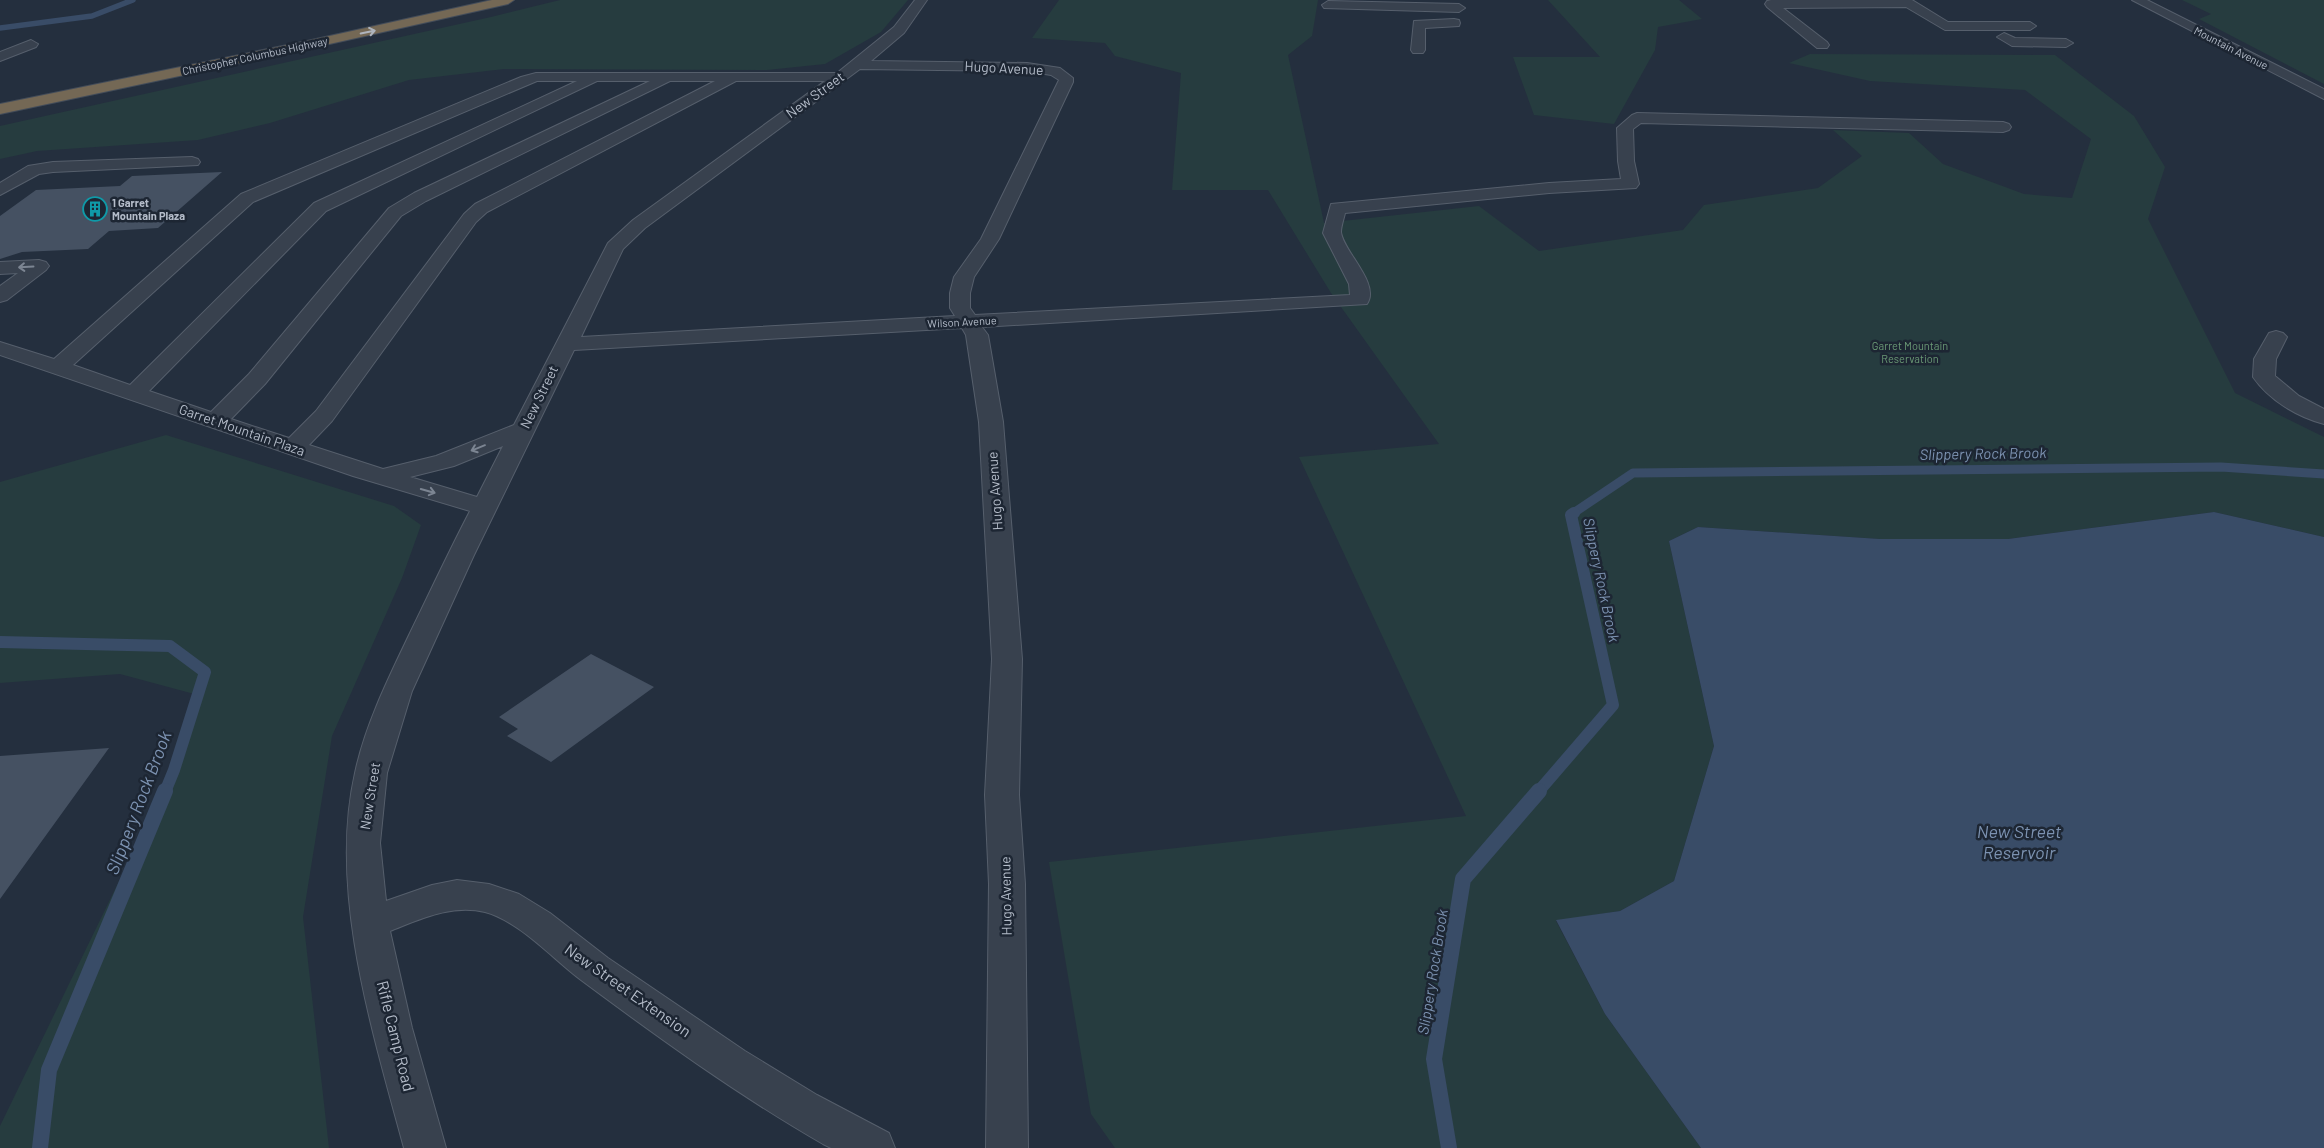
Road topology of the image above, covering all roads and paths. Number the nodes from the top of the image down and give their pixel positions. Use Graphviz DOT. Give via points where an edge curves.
graph roads {
  1 [pos="508,0"];
  2 [pos="921,0"];
  3 [pos="2138,0"];
  4 [pos="1855,2"];
  5 [pos="1457,4"];
  6 [pos="1328,5"];
  7 [pos="1985,26"];
  8 [pos="2030,26"];
  9 [pos="320,42"];
  10 [pos="2066,43"];
  11 [pos="31,44"];
  12 [pos="1822,45"];
  13 [pos="1418,50"];
  14 [pos="0,57"];
  15 [pos="848,71"];
  16 [pos="600,76"];
  17 [pos="670,76"];
  18 [pos="734,77"];
  19 [pos="2324,95"];
  20 [pos="0,109"];
  21 [pos="0,117"];
  22 [pos="2003,127"];
  23 [pos="192,162"];
  24 [pos="0,190"];
  25 [pos="0,268"];
  26 [pos="0,296"];
  27 [pos="968,322"];
  28 [pos="2276,337"];
  29 [pos="565,344"];
  30 [pos="0,348"];
  31 [pos="57,368"];
  32 [pos="134,394"];
  33 [pos="2324,417"];
  34 [pos="215,422"];
  35 [pos="523,430"];
  36 [pos="292,448"];
  37 [pos="381,477"];
  38 [pos="485,507"];
  39 [pos="370,923"];
  40 [pos="425,1148"];
  41 [pos="874,1148"];
  42 [pos="1008,1148"];
  9 -- 1 [label="highway, Christopher Columbus Highway, one-way"];
  2 -- 15 [label="street, New Street" via="899,30"];
  3 -- 19 [label="street, Mountain Avenue"];
  4 -- 7 [label="street" via="1909,3 1945,26"];
  4 -- 12 [label="street" via="1772,4"];
  5 -- 6 [label="street"];
  5 -- 13 [label="street" via="1464,22 1419,24"];
  7 -- 8 [label="street"];
  7 -- 10 [label="street" via="2012,42"];
  9 -- 20 [label="highway, Christopher Columbus Highway"];
  9 -- 21 [label="highway"];
  11 -- 14 [label="street"];
  15 -- 18 [label="street"];
  15 -- 27 [label="street, Hugo Avenue" via="1027,67 1054,71 1066,78 990,239 964,277 960,308"];
  15 -- 29 [label="street, New Street" via="639,224 615,247"];
  16 -- 17 [label="street"];
  16 -- 31 [label="street" via="526,80 247,198"];
  16 -- 32 [label="street" via="320,207"];
  17 -- 18 [label="street"];
  17 -- 34 [label="street" via="395,212 257,379"];
  18 -- 36 [label="street" via="481,208 470,218 324,416"];
  22 -- 27 [label="street, Wilson Avenue" via="1636,118 1625,128 1630,184 1549,188 1337,208 1332,233 1359,284 1360,300"];
  23 -- 24 [label="street" via="53,167 28,172"];
  26 -- 25 [label="street, one-way" via="39,266"];
  27 -- 29 [label="street, Wilson Avenue"];
  27 -- 42 [label="street, Hugo Avenue" via="977,335 990,422 1007,659 1002,795 1007,884"];
  28 -- 33 [label="street" via="2265,359 2264,377 2275,390"];
  29 -- 35 [label="street, New Street"];
  30 -- 31 [label="street, Garret Mountain Plaza"];
  31 -- 32 [label="street, Garret Mountain Plaza"];
  32 -- 34 [label="street, Garret Mountain Plaza"];
  34 -- 36 [label="street, Garret Mountain Plaza"];
  35 -- 37 [label="street, one-way" via="445,462"];
  35 -- 38 [label="street, New Street"];
  36 -- 37 [label="street, Garret Mountain Plaza"];
  37 -- 38 [label="street, Garret Mountain Plaza, one-way"];
  38 -- 39 [label="street, New Street" via="397,691 371,773 363,843"];
  39 -- 40 [label="street, Rifle Camp Road" via="392,1028"];
  39 -- 41 [label="street, New Street Extension" via="448,894 500,901 527,916 589,965 762,1084"];
}
